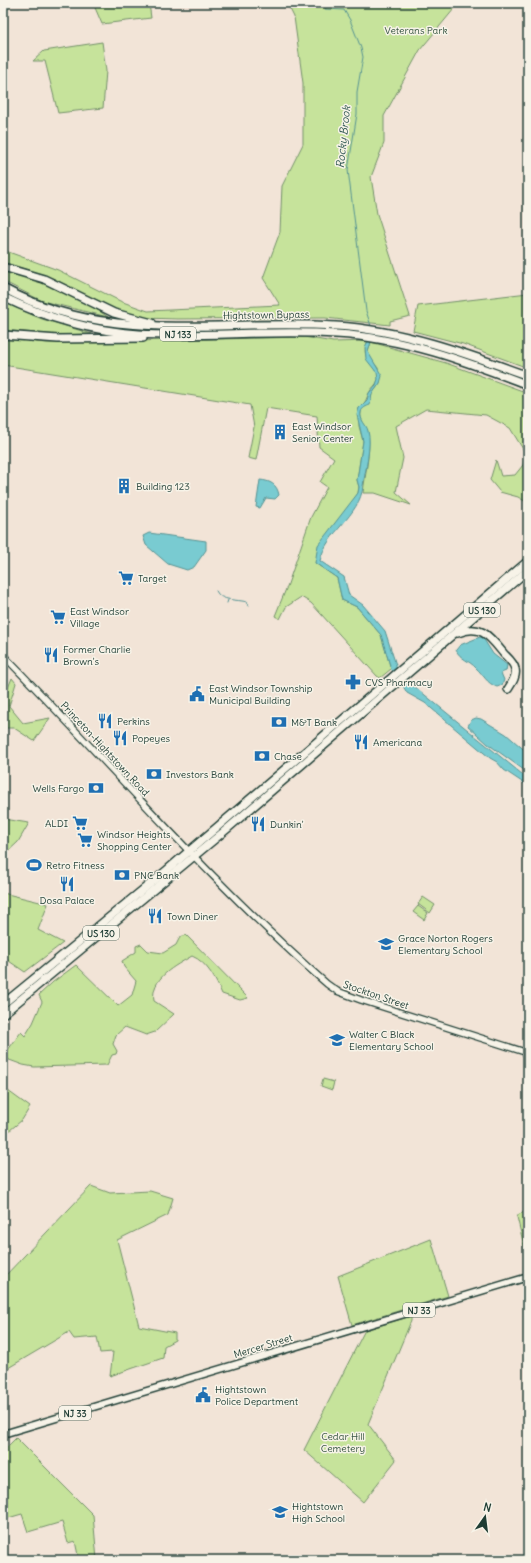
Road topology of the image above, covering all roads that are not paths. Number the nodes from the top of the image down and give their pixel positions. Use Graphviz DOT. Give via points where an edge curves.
graph roads {
  1 [pos="3,267"];
  2 [pos="3,288"];
  3 [pos="3,297"];
  4 [pos="184,326"];
  5 [pos="212,334"];
  6 [pos="3,335"];
  7 [pos="463,352"];
  8 [pos="528,372"];
  9 [pos="528,376"];
  10 [pos="528,385"];
  11 [pos="528,561"];
  12 [pos="528,570"];
  13 [pos="450,637"];
  14 [pos="3,655"];
  15 [pos="403,673"];
  16 [pos="508,689"];
  17 [pos="192,854"];
  18 [pos="116,911"];
  19 [pos="115,922"];
  20 [pos="84,937"];
  21 [pos="83,947"];
  22 [pos="3,1004"];
  23 [pos="3,1014"];
  24 [pos="528,1053"];
  25 [pos="528,1277"];
  26 [pos="3,1434"];
  1 -- 4 [label="highway" via="44,279 114,313 155,324"];
  2 -- 4 [label="highway, Hightstown Bypass / NJ 133" via="41,306 82,318 138,326"];
  3 -- 5 [label="highway, Hightstown Bypass / NJ 133" via="46,316 100,329 149,334"];
  4 -- 7 [label="highway, Hightstown Bypass / NJ 133" via="304,324 358,328 398,334"];
  5 -- 6 [label="highway" via="76,339"];
  5 -- 10 [label="highway, Hightstown Bypass / NJ 133" via="304,332 399,342 452,357"];
  7 -- 8 [label="highway"];
  7 -- 9 [label="highway, Hightstown Bypass / NJ 133"];
  11 -- 15 [label="highway, US 130"];
  12 -- 13 [label="highway, US 130"];
  13 -- 15 [label="highway, US 130"];
  13 -- 16 [label="highway" via="459,632 473,630 488,635 515,667 515,676"];
  14 -- 17 [label="main road, Princeton-Hightstown Road"];
  15 -- 17 [label="highway, US 130"];
  17 -- 18 [label="highway, US 130"];
  17 -- 19 [label="highway, US 130"];
  17 -- 24 [label="main road, Stockton Street" via="331,988"];
  18 -- 19 [label="highway"];
  18 -- 20 [label="highway, US 130"];
  19 -- 21 [label="highway, US 130"];
  20 -- 21 [label="highway"];
  20 -- 22 [label="highway, US 130"];
  21 -- 23 [label="highway, US 130"];
  25 -- 26 [label="main road, Mercer Street / NJ 33"];
}
